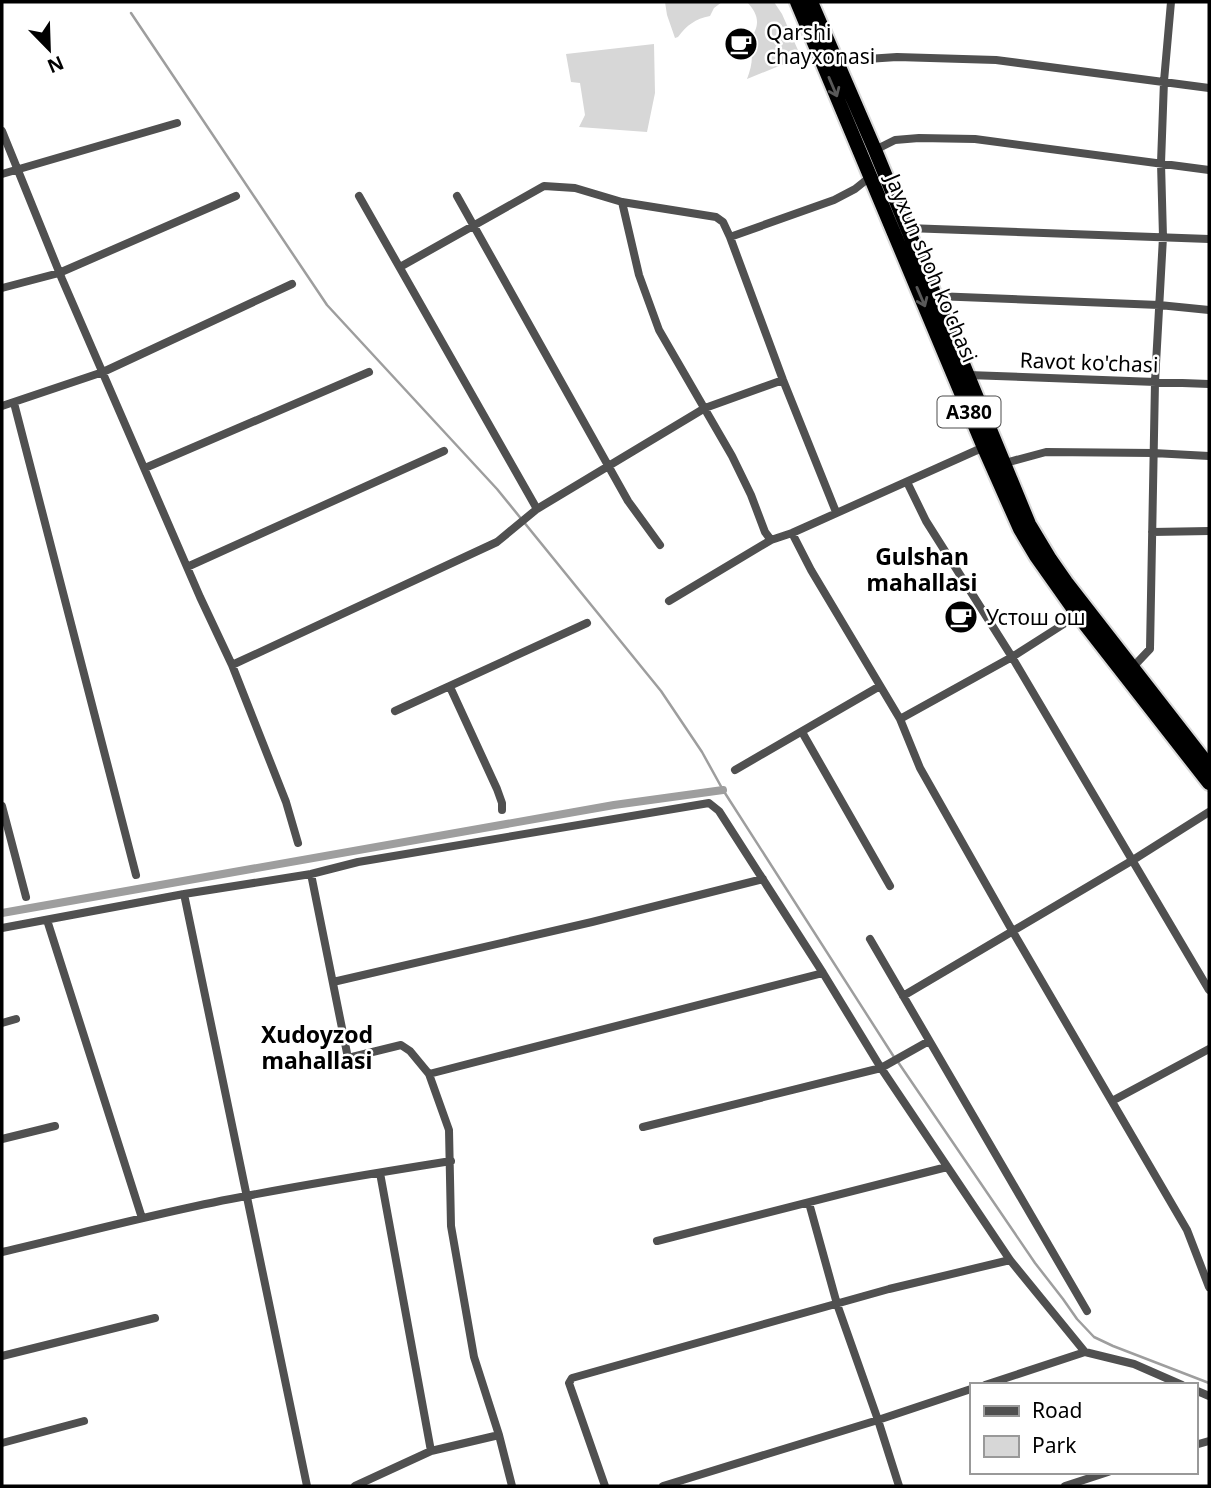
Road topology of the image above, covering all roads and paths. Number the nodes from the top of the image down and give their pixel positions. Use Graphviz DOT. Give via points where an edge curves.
graph roads {
  1 [pos="786,2"];
  2 [pos="797,2"];
  3 [pos="811,2"];
  4 [pos="817,2"];
  5 [pos="1171,2"];
  6 [pos="816,29"];
  7 [pos="837,61"];
  8 [pos="1164,81"];
  9 [pos="1209,88"];
  10 [pos="177,123"];
  11 [pos="2,131"];
  12 [pos="874,150"];
  13 [pos="1161,163"];
  14 [pos="18,169"];
  15 [pos="1209,170"];
  16 [pos="2,174"];
  17 [pos="870,177"];
  18 [pos="236,196"];
  19 [pos="359,196"];
  20 [pos="457,196"];
  21 [pos="622,202"];
  22 [pos="473,227"];
  23 [pos="907,228"];
  24 [pos="730,237"];
  25 [pos="1163,237"];
  26 [pos="1209,239"];
  27 [pos="400,267"];
  28 [pos="59,273"];
  29 [pos="292,284"];
  30 [pos="2,288"];
  31 [pos="935,296"];
  32 [pos="1158,306"];
  33 [pos="1209,310"];
  34 [pos="103,372"];
  35 [pos="369,372"];
  36 [pos="968,376"];
  37 [pos="783,380"];
  38 [pos="1155,382"];
  39 [pos="1209,384"];
  40 [pos="14,403"];
  41 [pos="2,406"];
  42 [pos="705,408"];
  43 [pos="984,447"];
  44 [pos="444,451"];
  45 [pos="1153,453"];
  46 [pos="1209,456"];
  47 [pos="1005,464"];
  48 [pos="608,466"];
  49 [pos="145,468"];
  50 [pos="907,482"];
  51 [pos="537,509"];
  52 [pos="836,512"];
  53 [pos="1209,531"];
  54 [pos="1152,532"];
  55 [pos="792,533"];
  56 [pos="771,540"];
  57 [pos="660,545"];
  58 [pos="187,567"];
  59 [pos="668,601"];
  60 [pos="1077,614"];
  61 [pos="587,624"];
  62 [pos="1012,657"];
  63 [pos="232,665"];
  64 [pos="1133,667"];
  65 [pos="880,686"];
  66 [pos="450,687"];
  67 [pos="395,711"];
  68 [pos="900,719"];
  69 [pos="802,732"];
  70 [pos="1209,765"];
  71 [pos="735,770"];
  72 [pos="1209,783"];
  73 [pos="2,806"];
  74 [pos="502,810"];
  75 [pos="1209,812"];
  76 [pos="298,843"];
  77 [pos="1133,860"];
  78 [pos="311,874"];
  79 [pos="136,875"];
  80 [pos="763,879"];
  81 [pos="890,886"];
  82 [pos="184,894"];
  83 [pos="26,897"];
  84 [pos="47,920"];
  85 [pos="2,928"];
  86 [pos="1013,932"];
  87 [pos="870,939"];
  88 [pos="823,973"];
  89 [pos="333,982"];
  90 [pos="1209,990"];
  91 [pos="903,996"];
  92 [pos="16,1019"];
  93 [pos="2,1023"];
  94 [pos="929,1041"];
  95 [pos="1209,1049"];
  96 [pos="885,1066"];
  97 [pos="429,1074"];
  98 [pos="1112,1101"];
  99 [pos="55,1126"];
  100 [pos="643,1127"];
  101 [pos="2,1139"];
  102 [pos="451,1161"];
  103 [pos="947,1167"];
  104 [pos="380,1173"];
  105 [pos="245,1196"];
  106 [pos="809,1203"];
  107 [pos="142,1218"];
  108 [pos="657,1241"];
  109 [pos="2,1252"];
  110 [pos="1010,1260"];
  111 [pos="1209,1287"];
  112 [pos="837,1304"];
  113 [pos="1087,1311"];
  114 [pos="155,1318"];
  115 [pos="1085,1352"];
  116 [pos="2,1356"];
  117 [pos="991,1383"];
  118 [pos="1177,1383"];
  119 [pos="970,1389"];
  120 [pos="878,1420"];
  121 [pos="84,1421"];
  122 [pos="499,1435"];
  123 [pos="2,1443"];
  124 [pos="431,1451"];
  125 [pos="1104,1474"];
  126 [pos="375,1483"];
  127 [pos="1087,1483"];
  128 [pos="307,1486"];
  129 [pos="355,1486"];
  130 [pos="512,1486"];
  131 [pos="606,1486"];
  132 [pos="663,1486"];
  133 [pos="899,1486"];
  134 [pos="1065,1486"];
  1 -- 6 [label="highway"];
  2 -- 6 [label="highway, Jayxun shoh ko'chasi / A380"];
  3 -- 6 [label="highway, Jayxun shoh ko'chasi / A380"];
  4 -- 6 [label="highway"];
  5 -- 8 [label="street"];
  6 -- 7 [label="highway, Jayxun shoh ko'chasi / A380"];
  6 -- 17 [label="highway, Jayxun shoh ko'chasi / A380, one-way"];
  7 -- 8 [label="street" via="897,57 996,60"];
  7 -- 12 [label="highway, Jayxun shoh ko'chasi / A380"];
  8 -- 9 [label="street"];
  8 -- 13 [label="street"];
  10 -- 14 [label="street"];
  11 -- 14 [label="street"];
  12 -- 13 [label="street" via="895,140 975,139"];
  12 -- 23 [label="highway, Jayxun shoh ko'chasi / A380"];
  13 -- 15 [label="street"];
  13 -- 25 [label="street"];
  14 -- 16 [label="street"];
  14 -- 28 [label="street"];
  17 -- 24 [label="street" via="834,200"];
  17 -- 43 [label="highway, Jayxun shoh ko'chasi / A380, one-way"];
  18 -- 28 [label="street"];
  19 -- 27 [label="street"];
  20 -- 22 [label="street"];
  21 -- 22 [label="street" via="575,188 544,186"];
  21 -- 24 [label="street" via="716,217"];
  21 -- 42 [label="street" via="639,275 659,330"];
  22 -- 27 [label="street"];
  22 -- 48 [label="street"];
  23 -- 25 [label="street"];
  23 -- 31 [label="highway, Jayxun shoh ko'chasi / A380"];
  24 -- 37 [label="street"];
  25 -- 26 [label="street"];
  25 -- 32 [label="street"];
  27 -- 51 [label="street"];
  28 -- 30 [label="street"];
  28 -- 34 [label="street"];
  29 -- 34 [label="street"];
  31 -- 32 [label="street"];
  31 -- 36 [label="highway, Jayxun shoh ko'chasi / A380"];
  32 -- 33 [label="street"];
  32 -- 38 [label="street"];
  34 -- 40 [label="street"];
  34 -- 49 [label="street"];
  35 -- 49 [label="street"];
  36 -- 38 [label="street, Ravot ko'chasi"];
  36 -- 47 [label="highway, Jayxun shoh ko'chasi / A380"];
  37 -- 42 [label="street"];
  37 -- 52 [label="street"];
  38 -- 39 [label="street, Ravot ko'chasi"];
  38 -- 45 [label="street"];
  40 -- 41 [label="street"];
  40 -- 79 [label="street"];
  42 -- 48 [label="street"];
  42 -- 56 [label="street"];
  43 -- 50 [label="street"];
  43 -- 60 [label="highway, Jayxun shoh ko'chasi / A380" via="1035,556"];
  44 -- 58 [label="street"];
  45 -- 46 [label="street"];
  45 -- 47 [label="street" via="1046,452"];
  45 -- 54 [label="street"];
  47 -- 64 [label="highway, Jayxun shoh ko'chasi / A380" via="1049,559"];
  48 -- 51 [label="street"];
  48 -- 57 [label="street"];
  49 -- 58 [label="street"];
  50 -- 52 [label="street"];
  50 -- 62 [label="street"];
  51 -- 63 [label="street" via="497,542"];
  52 -- 55 [label="street"];
  53 -- 54 [label="street"];
  54 -- 64 [label="street" via="1150,649"];
  55 -- 56 [label="street"];
  55 -- 65 [label="street"];
  56 -- 59 [label="street"];
  58 -- 63 [label="street"];
  60 -- 62 [label="street"];
  60 -- 72 [label="highway, Jayxun shoh ko'chasi / A380"];
  61 -- 66 [label="street"];
  62 -- 68 [label="street"];
  62 -- 77 [label="street"];
  63 -- 76 [label="street"];
  64 -- 70 [label="highway, Jayxun shoh ko'chasi / A380"];
  65 -- 68 [label="street"];
  65 -- 69 [label="street"];
  66 -- 67 [label="street"];
  66 -- 74 [label="street"];
  68 -- 86 [label="street" via="920,768"];
  69 -- 71 [label="street"];
  69 -- 81 [label="street"];
  73 -- 83 [label="street"];
  75 -- 77 [label="street"];
  77 -- 86 [label="street"];
  77 -- 90 [label="street"];
  78 -- 80 [label="street" via="358,862 709,803 719,811"];
  78 -- 82 [label="street"];
  78 -- 89 [label="street"];
  80 -- 88 [label="street"];
  80 -- 89 [label="street"];
  82 -- 84 [label="street"];
  82 -- 105 [label="street"];
  84 -- 85 [label="street"];
  84 -- 107 [label="street"];
  86 -- 91 [label="street"];
  86 -- 98 [label="street"];
  87 -- 91 [label="street"];
  88 -- 96 [label="street"];
  88 -- 97 [label="street"];
  89 -- 97 [label="street" via="348,1058 401,1045"];
  91 -- 94 [label="street"];
  92 -- 93 [label="street"];
  94 -- 96 [label="street"];
  94 -- 113 [label="street"];
  95 -- 98 [label="street"];
  96 -- 100 [label="street"];
  96 -- 103 [label="street"];
  97 -- 102 [label="street" via="449,1130"];
  98 -- 111 [label="street" via="1187,1230"];
  99 -- 101 [label="street"];
  102 -- 104 [label="street"];
  102 -- 122 [label="street" via="451,1226 474,1357"];
  103 -- 106 [label="street"];
  103 -- 110 [label="street"];
  104 -- 105 [label="street"];
  104 -- 124 [label="street"];
  105 -- 107 [label="street"];
  105 -- 128 [label="street"];
  106 -- 108 [label="street"];
  106 -- 112 [label="street"];
  107 -- 109 [label="street"];
  110 -- 112 [label="street"];
  110 -- 115 [label="street"];
  112 -- 120 [label="street"];
  112 -- 131 [label="street" via="572,1378 569,1382"];
  114 -- 116 [label="street"];
  115 -- 117 [label="street"];
  115 -- 118 [label="street" via="1134,1364"];
  119 -- 120 [label="street"];
  120 -- 132 [label="street"];
  120 -- 133 [label="street"];
  121 -- 123 [label="street"];
  122 -- 124 [label="street"];
  122 -- 130 [label="street"];
  124 -- 126 [label="street"];
  125 -- 127 [label="street"];
  126 -- 129 [label="street"];
  127 -- 134 [label="street"];
}
